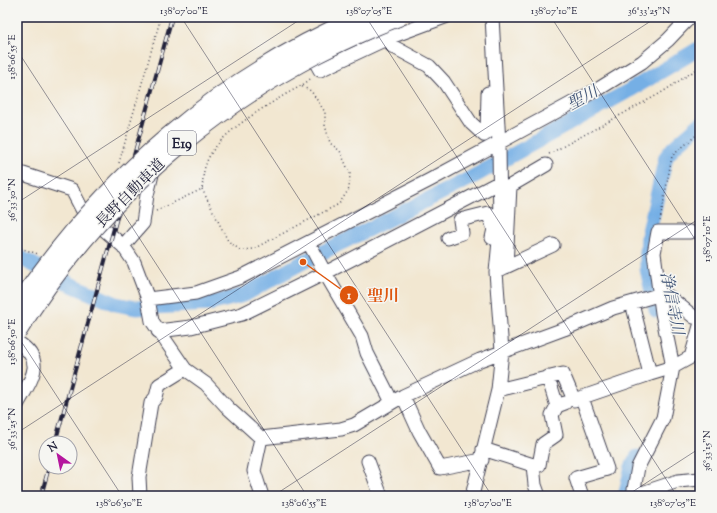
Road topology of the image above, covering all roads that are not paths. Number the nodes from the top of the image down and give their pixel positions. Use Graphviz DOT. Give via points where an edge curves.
graph roads {
  1 [pos="349,17"];
  2 [pos="361,17"];
  3 [pos="380,17"];
  4 [pos="398,17"];
  5 [pos="445,17"];
  6 [pos="492,17"];
  7 [pos="500,17"];
  8 [pos="690,17"];
  9 [pos="388,38"];
  10 [pos="304,39"];
  11 [pos="498,68"];
  12 [pos="505,124"];
  13 [pos="499,143"];
  14 [pos="548,160"];
  15 [pos="17,172"];
  16 [pos="500,179"];
  17 [pos="83,211"];
  18 [pos="690,232"];
  19 [pos="448,238"];
  20 [pos="309,243"];
  21 [pos="553,245"];
  22 [pos="123,246"];
  23 [pos="500,266"];
  24 [pos="324,274"];
  25 [pos="655,296"];
  26 [pos="17,298"];
  27 [pos="148,299"];
  28 [pos="632,303"];
  29 [pos="17,307"];
  30 [pos="700,318"];
  31 [pos="155,326"];
  32 [pos="700,326"];
  33 [pos="17,332"];
  34 [pos="17,342"];
  35 [pos="502,351"];
  36 [pos="672,367"];
  37 [pos="185,369"];
  38 [pos="650,374"];
  39 [pos="548,377"];
  40 [pos="498,390"];
  41 [pos="398,399"];
  42 [pos="578,399"];
  43 [pos="17,405"];
  44 [pos="557,406"];
  45 [pos="261,438"];
  46 [pos="483,454"];
  47 [pos="368,461"];
  48 [pos="533,465"];
  49 [pos="700,479"];
  50 [pos="140,496"];
  51 [pos="262,496"];
  52 [pos="381,496"];
  53 [pos="472,496"];
  54 [pos="539,496"];
  55 [pos="582,496"];
  56 [pos="633,496"];
  1 -- 10 [label="street"];
  2 -- 29 [label="highway, 長野自動車道 / E19, bridge" via="325,33 259,70 217,98 164,140 120,180 83,220 48,262"];
  3 -- 9 [label="street"];
  4 -- 33 [label="highway, 長野自動車道 / E19, bridge" via="344,40 288,69 225,110 174,150 129,191 94,229"];
  5 -- 9 [label="street"];
  6 -- 11 [label="street"];
  7 -- 11 [label="street"];
  8 -- 13 [label="street" via="642,62"];
  9 -- 10 [label="street" via="320,70"];
  9 -- 11 [label="street" via="392,46 429,66 444,82 471,123 484,135 487,133 488,70"];
  10 -- 22 [label="street" via="230,83 163,134 147,195 143,223"];
  11 -- 12 [label="street"];
  11 -- 13 [label="street"];
  13 -- 16 [label="street"];
  13 -- 20 [label="street"];
  14 -- 23 [label="street" via="510,186"];
  15 -- 17 [label="street" via="72,190"];
  16 -- 23 [label="street"];
  16 -- 24 [label="street"];
  17 -- 22 [label="street"];
  17 -- 26 [label="street" via="42,259"];
  18 -- 25 [label="street" via="658,232 654,253"];
  19 -- 23 [label="street" via="462,233 460,220 488,213 494,229 491,246"];
  20 -- 24 [label="street"];
  20 -- 27 [label="street" via="241,277 196,293"];
  21 -- 23 [label="street"];
  22 -- 27 [label="street" via="134,262"];
  23 -- 35 [label="street"];
  24 -- 31 [label="street" via="242,314 191,327"];
  24 -- 41 [label="street" via="362,336 367,353"];
  25 -- 28 [label="street"];
  25 -- 30 [label="street" via="668,296 694,317"];
  25 -- 36 [label="street" via="662,313"];
  27 -- 31 [label="street"];
  28 -- 35 [label="street"];
  28 -- 38 [label="street"];
  31 -- 37 [label="street"];
  32 -- 36 [label="street" via="692,357"];
  34 -- 43 [label="street" via="30,352 35,366 34,374"];
  35 -- 40 [label="street"];
  35 -- 41 [label="street"];
  36 -- 38 [label="street"];
  36 -- 56 [label="street" via="664,418 638,468"];
  37 -- 45 [label="street" via="206,384"];
  37 -- 50 [label="street" via="159,385 156,397 151,403 139,477"];
  38 -- 42 [label="street"];
  39 -- 40 [label="street"];
  39 -- 42 [label="street" via="563,374"];
  39 -- 44 [label="street"];
  40 -- 46 [label="street"];
  41 -- 45 [label="street" via="354,425 341,429"];
  41 -- 46 [label="street" via="440,468"];
  42 -- 44 [label="street"];
  42 -- 55 [label="street" via="607,469 576,478"];
  44 -- 48 [label="street" via="552,415 556,435 543,444 539,464"];
  45 -- 51 [label="street" via="254,471"];
  46 -- 48 [label="street"];
  46 -- 53 [label="street"];
  47 -- 52 [label="street"];
  48 -- 54 [label="street"];
  49 -- 56 [label="street" via="678,481"];
}
